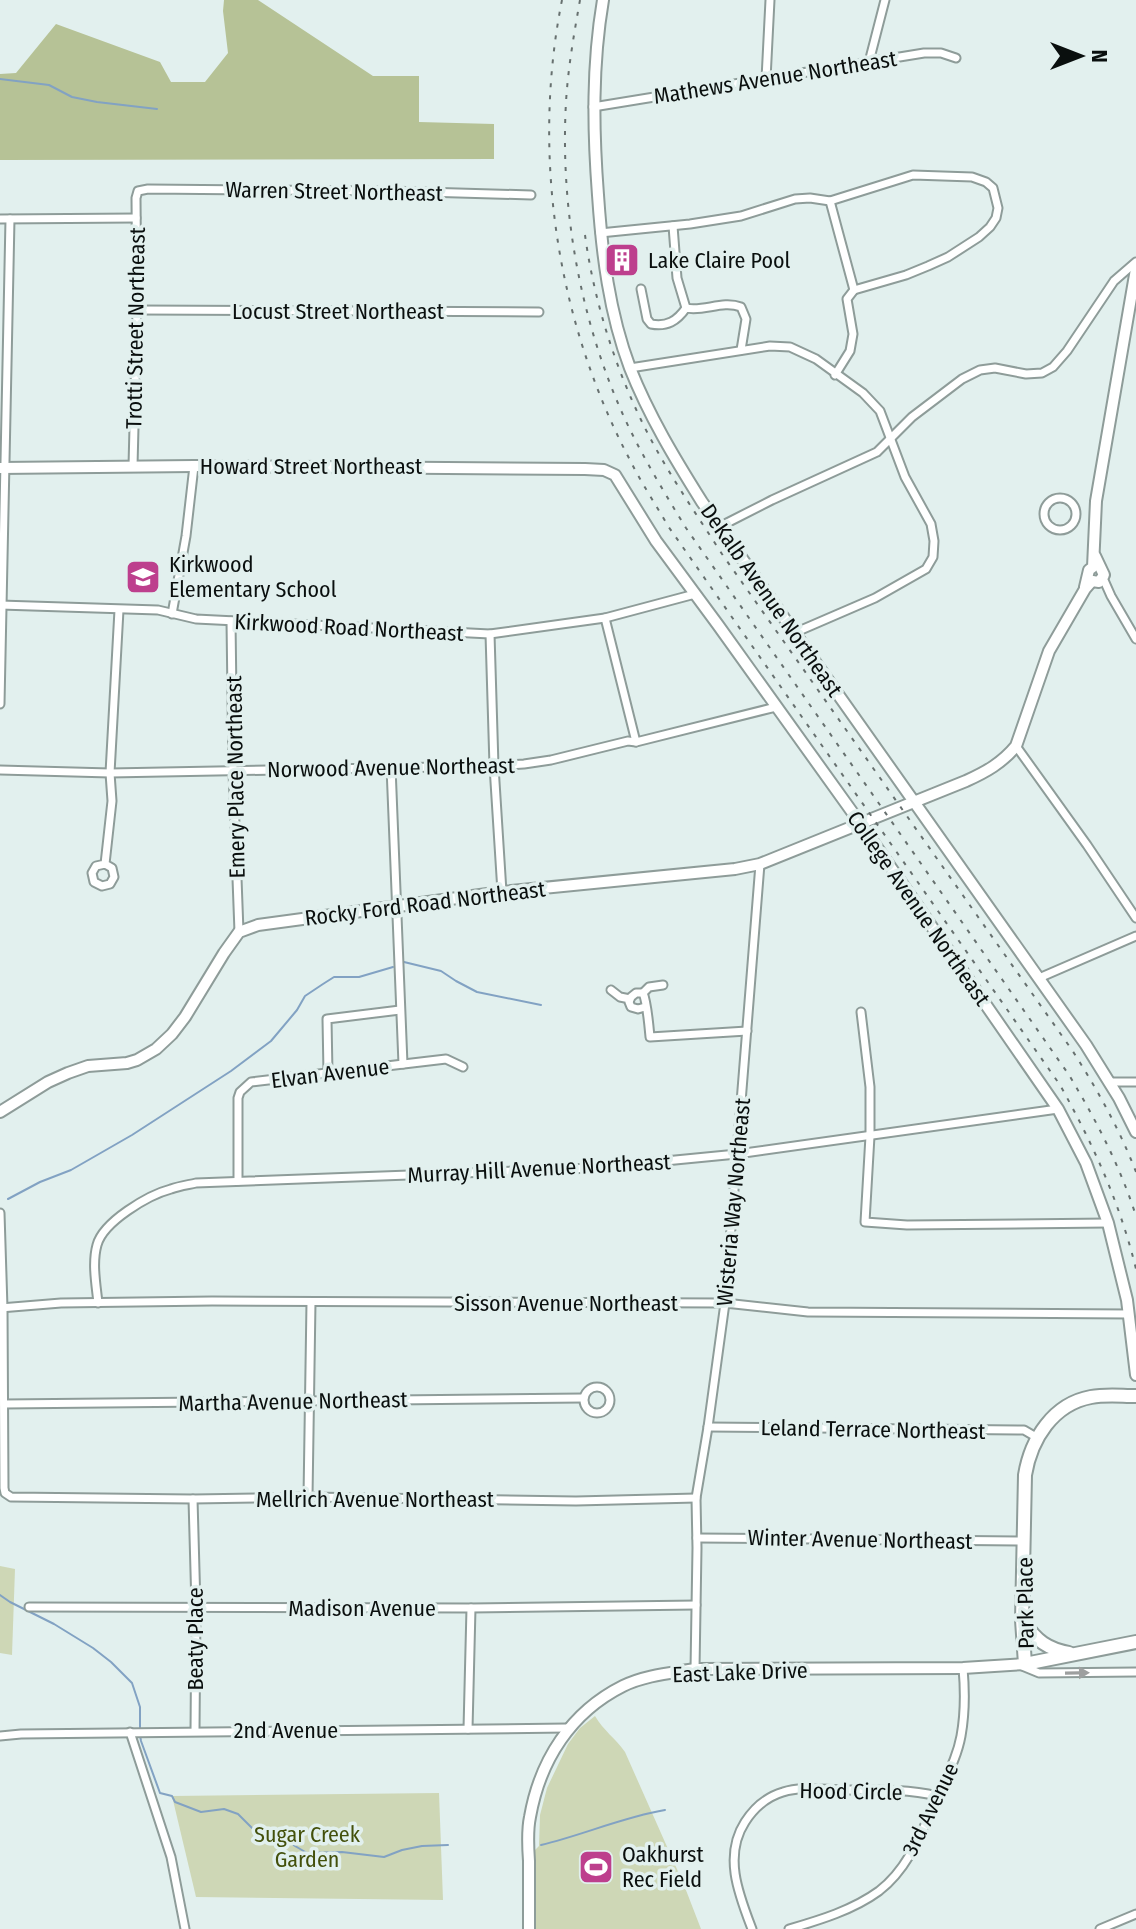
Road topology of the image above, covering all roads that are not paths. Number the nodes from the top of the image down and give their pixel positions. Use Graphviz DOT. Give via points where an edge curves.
graph roads {
  1 [pos="603,0"];
  2 [pos="770,0"];
  3 [pos="885,0"];
  4 [pos="956,58"];
  5 [pos="869,62"];
  6 [pos="766,79"];
  7 [pos="593,107"];
  8 [pos="138,191"];
  9 [pos="531,195"];
  10 [pos="830,201"];
  11 [pos="136,218"];
  12 [pos="0,219"];
  13 [pos="10,219"];
  14 [pos="673,226"];
  15 [pos="600,233"];
  16 [pos="1136,262"];
  17 [pos="1136,269"];
  18 [pos="1136,275"];
  19 [pos="641,289"];
  20 [pos="854,290"];
  21 [pos="686,308"];
  22 [pos="137,310"];
  23 [pos="539,312"];
  24 [pos="741,350"];
  25 [pos="630,368"];
  26 [pos="835,375"];
  27 [pos="890,441"];
  28 [pos="133,466"];
  29 [pos="194,466"];
  30 [pos="3,468"];
  31 [pos="619,479"];
  32 [pos="1076,514"];
  33 [pos="1094,514"];
  34 [pos="719,527"];
  35 [pos="1094,573"];
  36 [pos="695,594"];
  37 [pos="1,605"];
  38 [pos="119,610"];
  39 [pos="172,614"];
  40 [pos="605,618"];
  41 [pos="231,621"];
  42 [pos="794,633"];
  43 [pos="490,634"];
  44 [pos="1136,639"];
  45 [pos="0,704"];
  46 [pos="776,707"];
  47 [pos="636,742"];
  48 [pos="1016,746"];
  49 [pos="494,766"];
  50 [pos="391,767"];
  51 [pos="0,770"];
  52 [pos="233,771"];
  53 [pos="110,773"];
  54 [pos="915,802"];
  55 [pos="860,823"];
  56 [pos="105,864"];
  57 [pos="760,864"];
  58 [pos="502,892"];
  59 [pos="396,907"];
  60 [pos="1136,918"];
  61 [pos="239,932"];
  62 [pos="1136,936"];
  63 [pos="1039,978"];
  64 [pos="663,985"];
  65 [pos="611,990"];
  66 [pos="643,993"];
  67 [pos="630,999"];
  68 [pos="645,1007"];
  69 [pos="400,1010"];
  70 [pos="861,1012"];
  71 [pos="747,1031"];
  72 [pos="403,1064"];
  73 [pos="463,1067"];
  74 [pos="328,1073"];
  75 [pos="1110,1082"];
  76 [pos="1136,1082"];
  77 [pos="1058,1109"];
  78 [pos="0,1112"];
  79 [pos="1136,1132"];
  80 [pos="870,1136"];
  81 [pos="737,1154"];
  82 [pos="238,1181"];
  83 [pos="0,1213"];
  84 [pos="1108,1223"];
  85 [pos="311,1302"];
  86 [pos="98,1303"];
  87 [pos="725,1303"];
  88 [pos="2,1308"];
  89 [pos="1129,1314"];
  90 [pos="1136,1375"];
  91 [pos="1136,1396"];
  92 [pos="583,1398"];
  93 [pos="309,1401"];
  94 [pos="4,1404"];
  95 [pos="708,1427"];
  96 [pos="1036,1437"];
  97 [pos="308,1497"];
  98 [pos="696,1498"];
  99 [pos="193,1499"];
  100 [pos="697,1538"];
  101 [pos="1024,1541"];
  102 [pos="696,1605"];
  103 [pos="29,1607"];
  104 [pos="196,1607"];
  105 [pos="471,1608"];
  106 [pos="1022,1620"];
  107 [pos="1136,1642"];
  108 [pos="1077,1655"];
  109 [pos="1023,1665"];
  110 [pos="963,1668"];
  111 [pos="695,1669"];
  112 [pos="1136,1672"];
  113 [pos="567,1728"];
  114 [pos="468,1729"];
  115 [pos="195,1731"];
  116 [pos="136,1732"];
  117 [pos="3,1736"];
  118 [pos="937,1796"];
  119 [pos="1136,1914"];
  120 [pos="185,1929"];
  121 [pos="529,1929"];
  122 [pos="752,1929"];
  123 [pos="789,1929"];
  124 [pos="1100,1929"];
  1 -- 7 [label="street, DeKalb Avenue Northeast"];
  2 -- 6 [label="street"];
  3 -- 5 [label="street"];
  4 -- 5 [label="street, Mathews Avenue Northeast" via="924,53"];
  5 -- 6 [label="street, Mathews Avenue Northeast"];
  6 -- 7 [label="street, Mathews Avenue Northeast"];
  7 -- 15 [label="street, DeKalb Avenue Northeast"];
  8 -- 9 [label="street, Warren Street Northeast"];
  8 -- 11 [label="street, Trotti Street Northeast"];
  10 -- 14 [label="street" via="795,199 741,216"];
  10 -- 20 [label="street"];
  10 -- 20 [label="street" via="913,175 979,179 996,197 996,218 979,237 938,262"];
  11 -- 13 [label="street"];
  11 -- 22 [label="street, Trotti Street Northeast"];
  12 -- 13 [label="street"];
  13 -- 30 [label="street"];
  14 -- 15 [label="street"];
  14 -- 21 [label="street" via="677,278"];
  15 -- 25 [label="street, DeKalb Avenue Northeast" via="608,289"];
  16 -- 27 [label="street" via="1114,281 1053,367 1026,374 980,370 912,417"];
  17 -- 18 [label="street"];
  18 -- 33 [label="street"];
  19 -- 21 [label="street" via="651,324 671,323"];
  20 -- 26 [label="street" via="847,299 850,351"];
  21 -- 24 [label="street" via="741,307 746,319"];
  22 -- 23 [label="street, Locust Street Northeast"];
  22 -- 28 [label="street, Trotti Street Northeast"];
  24 -- 25 [label="street"];
  24 -- 26 [label="street" via="790,347"];
  25 -- 34 [label="street, DeKalb Avenue Northeast" via="671,454"];
  26 -- 27 [label="street" via="880,411"];
  27 -- 34 [label="street" via="865,459"];
  27 -- 42 [label="street" via="931,524 933,557 926,569 875,598"];
  28 -- 29 [label="street, Howard Street Northeast"];
  28 -- 30 [label="street, Howard Street Northeast"];
  29 -- 31 [label="street, Howard Street Northeast" via="585,469 610,472"];
  29 -- 39 [label="street"];
  30 -- 37 [label="street"];
  31 -- 36 [label="street, College Avenue Northeast"];
  32 -- 32 [label="street" via="1065,530 1048,526 1044,514 1054,498 1066,499"];
  32 -- 33 [label="street"];
  33 -- 35 [label="street"];
  34 -- 42 [label="street, DeKalb Avenue Northeast"];
  35 -- 44 [label="street"];
  35 -- 48 [label="street" via="1049,651"];
  36 -- 40 [label="street, Kirkwood Road Northeast"];
  36 -- 46 [label="street, College Avenue Northeast"];
  37 -- 38 [label="street, Kirkwood Road Northeast"];
  37 -- 45 [label="street"];
  38 -- 39 [label="street, Kirkwood Road Northeast"];
  38 -- 53 [label="street"];
  39 -- 41 [label="street, Kirkwood Road Northeast"];
  40 -- 43 [label="street, Kirkwood Road Northeast"];
  40 -- 47 [label="street"];
  41 -- 43 [label="street, Kirkwood Road Northeast"];
  41 -- 52 [label="street, Emery Place Northeast"];
  42 -- 54 [label="street, DeKalb Avenue Northeast"];
  43 -- 49 [label="street"];
  46 -- 47 [label="street, Norwood Avenue Northeast"];
  46 -- 55 [label="street, College Avenue Northeast"];
  47 -- 49 [label="street, Norwood Avenue Northeast"];
  48 -- 54 [label="street, Rocky Ford Road Northeast" via="991,769"];
  48 -- 60 [label="street"];
  49 -- 50 [label="street, Norwood Avenue Northeast"];
  49 -- 58 [label="street"];
  50 -- 52 [label="street, Norwood Avenue Northeast"];
  50 -- 59 [label="street"];
  51 -- 53 [label="street, Norwood Avenue Northeast"];
  52 -- 53 [label="street, Norwood Avenue Northeast"];
  52 -- 61 [label="street, Emery Place Northeast"];
  53 -- 56 [label="street"];
  54 -- 55 [label="street, Rocky Ford Road Northeast"];
  54 -- 63 [label="street, DeKalb Avenue Northeast"];
  55 -- 57 [label="street, Rocky Ford Road Northeast"];
  55 -- 77 [label="street, College Avenue Northeast"];
  57 -- 58 [label="street, Rocky Ford Road Northeast"];
  57 -- 71 [label="street, Wisteria Way Northeast"];
  58 -- 59 [label="street, Rocky Ford Road Northeast"];
  59 -- 61 [label="street, Rocky Ford Road Northeast" via="270,923"];
  59 -- 69 [label="street"];
  61 -- 78 [label="street" via="185,1017 156,1049 127,1063 68,1073"];
  62 -- 63 [label="street"];
  63 -- 75 [label="street, DeKalb Avenue Northeast"];
  64 -- 66 [label="street"];
  65 -- 67 [label="street"];
  66 -- 67 [label="street"];
  66 -- 68 [label="street"];
  67 -- 68 [label="street" via="631,1007"];
  68 -- 71 [label="street" via="650,1037"];
  69 -- 72 [label="street"];
  69 -- 74 [label="street" via="327,1019"];
  70 -- 80 [label="street"];
  71 -- 81 [label="street, Wisteria Way Northeast"];
  72 -- 73 [label="street, Elvan Avenue" via="446,1059"];
  72 -- 74 [label="street, Elvan Avenue"];
  74 -- 82 [label="street, Elvan Avenue" via="251,1082 240,1092"];
  75 -- 76 [label="street"];
  75 -- 79 [label="street, DeKalb Avenue Northeast"];
  77 -- 80 [label="street, Murray Hill Avenue Northeast"];
  77 -- 84 [label="street, College Avenue Northeast"];
  80 -- 81 [label="street, Murray Hill Avenue Northeast"];
  80 -- 84 [label="street" via="865,1222"];
  81 -- 82 [label="street, Murray Hill Avenue Northeast" via="593,1168"];
  81 -- 87 [label="street, Wisteria Way Northeast"];
  82 -- 86 [label="street, Murray Hill Avenue Northeast" via="168,1189 106,1227 94,1266"];
  83 -- 88 [label="street"];
  84 -- 89 [label="street, College Avenue Northeast"];
  85 -- 86 [label="street, Sisson Avenue Northeast"];
  85 -- 87 [label="street, Sisson Avenue Northeast"];
  85 -- 93 [label="street"];
  86 -- 88 [label="street, Sisson Avenue Northeast"];
  87 -- 89 [label="street, Sisson Avenue Northeast" via="808,1312"];
  87 -- 95 [label="street, Wisteria Way Northeast"];
  88 -- 94 [label="street"];
  89 -- 90 [label="street, College Avenue Northeast"];
  91 -- 96 [label="main road" via="1094,1396 1072,1404"];
  92 -- 93 [label="street, Martha Avenue Northeast"];
  93 -- 94 [label="street, Martha Avenue Northeast"];
  93 -- 97 [label="street"];
  94 -- 99 [label="street, Mellrich Avenue Northeast" via="5,1493 11,1497"];
  95 -- 96 [label="street, Leland Terrace Northeast" via="1024,1430"];
  95 -- 98 [label="street, Wisteria Way Northeast"];
  96 -- 101 [label="main road, Park Place" via="1025,1475"];
  97 -- 98 [label="street, Mellrich Avenue Northeast"];
  97 -- 99 [label="street, Mellrich Avenue Northeast"];
  98 -- 100 [label="street, Wisteria Way Northeast"];
  99 -- 104 [label="street, Beaty Place"];
  100 -- 101 [label="street, Winter Avenue Northeast"];
  100 -- 102 [label="street, Wisteria Way Northeast"];
  101 -- 106 [label="main road, Park Place"];
  102 -- 105 [label="street, Madison Avenue"];
  102 -- 111 [label="street, Wisteria Way Northeast"];
  103 -- 104 [label="street, Madison Avenue"];
  104 -- 105 [label="street, Madison Avenue"];
  104 -- 115 [label="street, Beaty Place"];
  105 -- 114 [label="street"];
  106 -- 108 [label="main road" via="1052,1650"];
  106 -- 109 [label="main road, Park Place"];
  107 -- 108 [label="main road, East Lake Drive"];
  108 -- 109 [label="main road, East Lake Drive"];
  109 -- 110 [label="street, East Lake Drive"];
  109 -- 112 [label="street, one-way" via="1039,1673"];
  110 -- 111 [label="street, East Lake Drive"];
  110 -- 118 [label="street, 3rd Avenue" via="961,1734"];
  111 -- 113 [label="street, East Lake Drive" via="624,1685"];
  113 -- 114 [label="street, 2nd Avenue"];
  113 -- 121 [label="street, East Lake Drive" via="538,1783 529,1820"];
  114 -- 115 [label="street, 2nd Avenue"];
  115 -- 116 [label="street, 2nd Avenue"];
  116 -- 117 [label="street, 2nd Avenue"];
  116 -- 120 [label="street"];
  118 -- 122 [label="street, Hood Circle" via="785,1790 766,1799 751,1813 734,1846 738,1891"];
  118 -- 123 [label="street, 3rd Avenue" via="900,1870 880,1890 858,1904"];
  119 -- 124 [label="street"];
}
